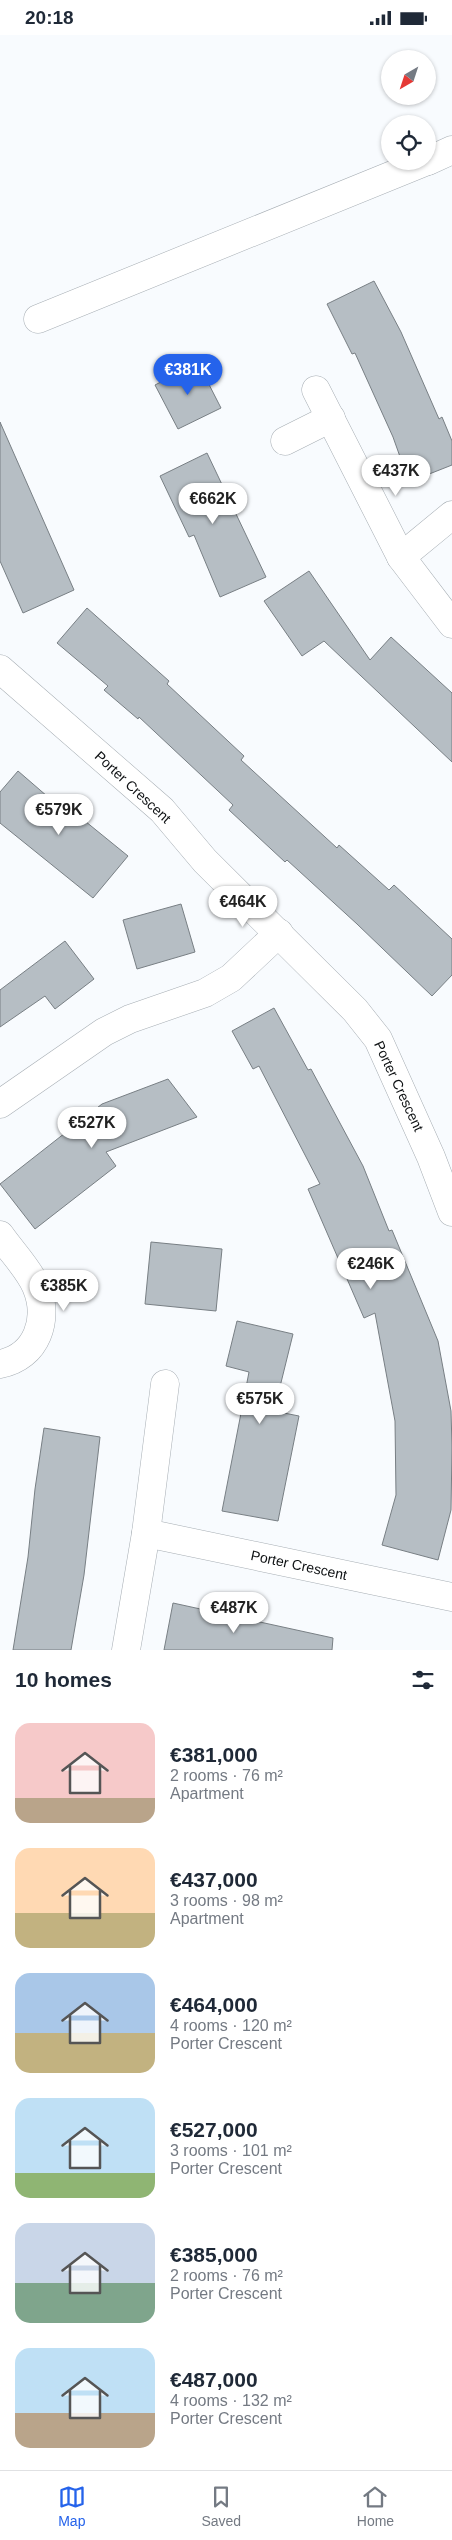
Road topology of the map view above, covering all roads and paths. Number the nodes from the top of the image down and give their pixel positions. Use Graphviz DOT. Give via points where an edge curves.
graph roads {
  1 [pos="452,150"];
  2 [pos="436,157"];
  3 [pos="405,170"];
  4 [pos="38,319"];
  5 [pos="316,390"];
  6 [pos="331,418"];
  7 [pos="284,441"];
  8 [pos="452,515"];
  9 [pos="401,557"];
  10 [pos="452,624"];
  11 [pos="0,669"];
  12 [pos="279,933"];
  13 [pos="0,1104"];
  14 [pos="452,1213"];
  15 [pos="0,1235"];
  16 [pos="0,1364"];
  17 [pos="165,1384"];
  18 [pos="146,1533"];
  19 [pos="452,1597"];
  20 [pos="126,1650"];
  1 -- 2 [label="street"];
  3 -- 4 [label="street"];
  5 -- 6 [label="street"];
  6 -- 7 [label="street"];
  6 -- 9 [label="street"];
  8 -- 9 [label="street"];
  9 -- 10 [label="street"];
  11 -- 12 [label="street, Porter Crescent" via="162,810 205,861"];
  12 -- 13 [label="street" via="231,977 205,993 130,1019 104,1032"];
  12 -- 14 [label="street, Porter Crescent" via="355,1010 378,1039 432,1157"];
  15 -- 16 [label="street" via="36,1285 43,1311 40,1331 29,1350 8,1363"];
  17 -- 18 [label="street"];
  18 -- 19 [label="street, Porter Crescent"];
  18 -- 20 [label="street"];
}
